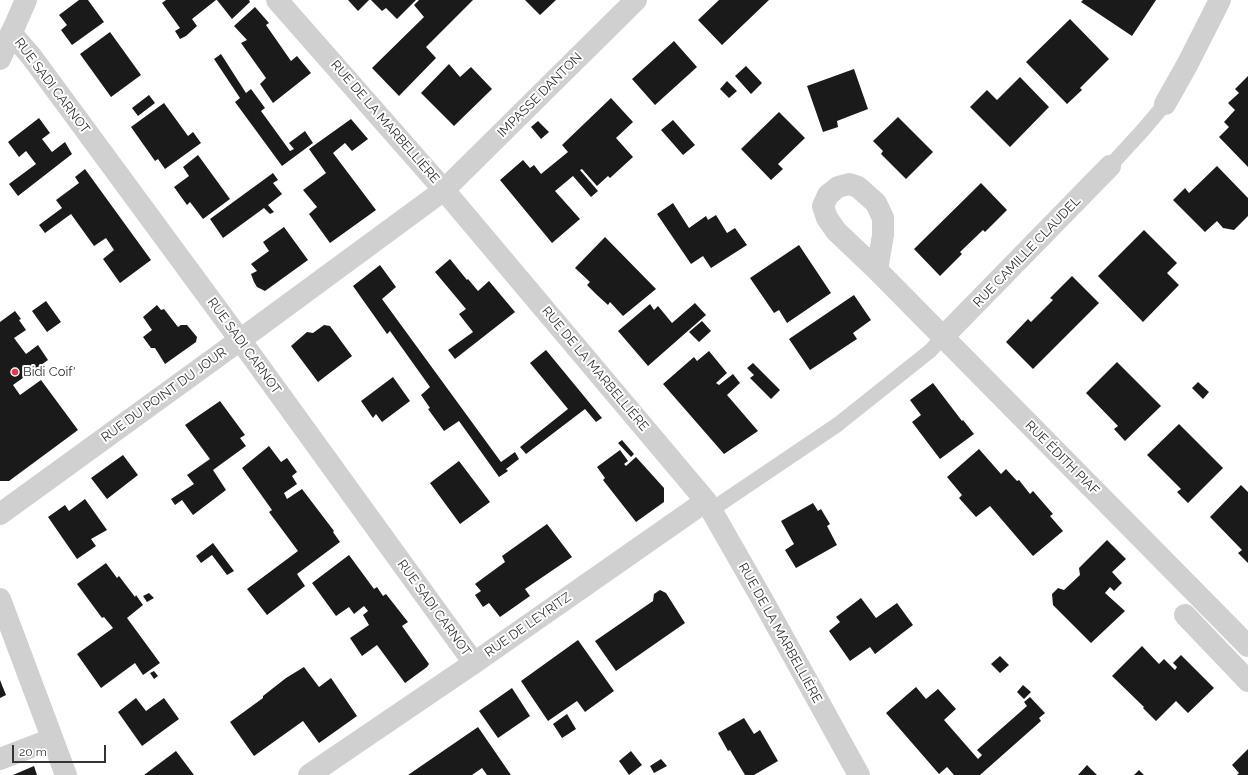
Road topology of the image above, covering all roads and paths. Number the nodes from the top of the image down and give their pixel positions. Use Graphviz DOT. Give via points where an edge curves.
graph roads {
  1 [pos="26,0"];
  2 [pos="277,0"];
  3 [pos="636,0"];
  4 [pos="1220,0"];
  5 [pos="11,33"];
  6 [pos="0,59"];
  7 [pos="1164,104"];
  8 [pos="1110,166"];
  9 [pos="444,190"];
  10 [pos="877,270"];
  11 [pos="943,337"];
  12 [pos="240,340"];
  13 [pos="708,506"];
  14 [pos="0,514"];
  15 [pos="0,599"];
  16 [pos="1185,615"];
  17 [pos="1248,646"];
  18 [pos="474,662"];
  19 [pos="1248,681"];
  20 [pos="52,739"];
  21 [pos="0,759"];
  22 [pos="66,775"];
  23 [pos="309,775"];
  24 [pos="859,775"];
  1 -- 5 [label="street"];
  2 -- 9 [label="street, RUE DE LA MARBELLIÈRE"];
  3 -- 9 [label="street, IMPASSE DANTON"];
  4 -- 7 [label="street"];
  5 -- 6 [label="street"];
  5 -- 12 [label="street, RUE SADI CARNOT" via="36,62"];
  7 -- 8 [label="lane"];
  8 -- 11 [label="street, RUE CAMILLE CLAUDEL"];
  9 -- 12 [label="street, RUE DU POINT DU JOUR"];
  9 -- 13 [label="street, RUE DE LA MARBELLIÈRE"];
  10 -- 11 [label="street, RUE ÉDITH PIAF"];
  11 -- 13 [label="lane" via="930,351 837,425"];
  11 -- 17 [label="street, RUE ÉDITH PIAF"];
  12 -- 14 [label="street, RUE DU POINT DU JOUR"];
  12 -- 18 [label="street, RUE SADI CARNOT"];
  13 -- 18 [label="street, RUE DE LEYRITZ"];
  13 -- 24 [label="street, RUE DE LA MARBELLIÈRE"];
  15 -- 20 [label="street"];
  16 -- 19 [label="street"];
  18 -- 23 [label="street, RUE DE LEYRITZ"];
  20 -- 21 [label="street"];
  20 -- 22 [label="street"];
}
